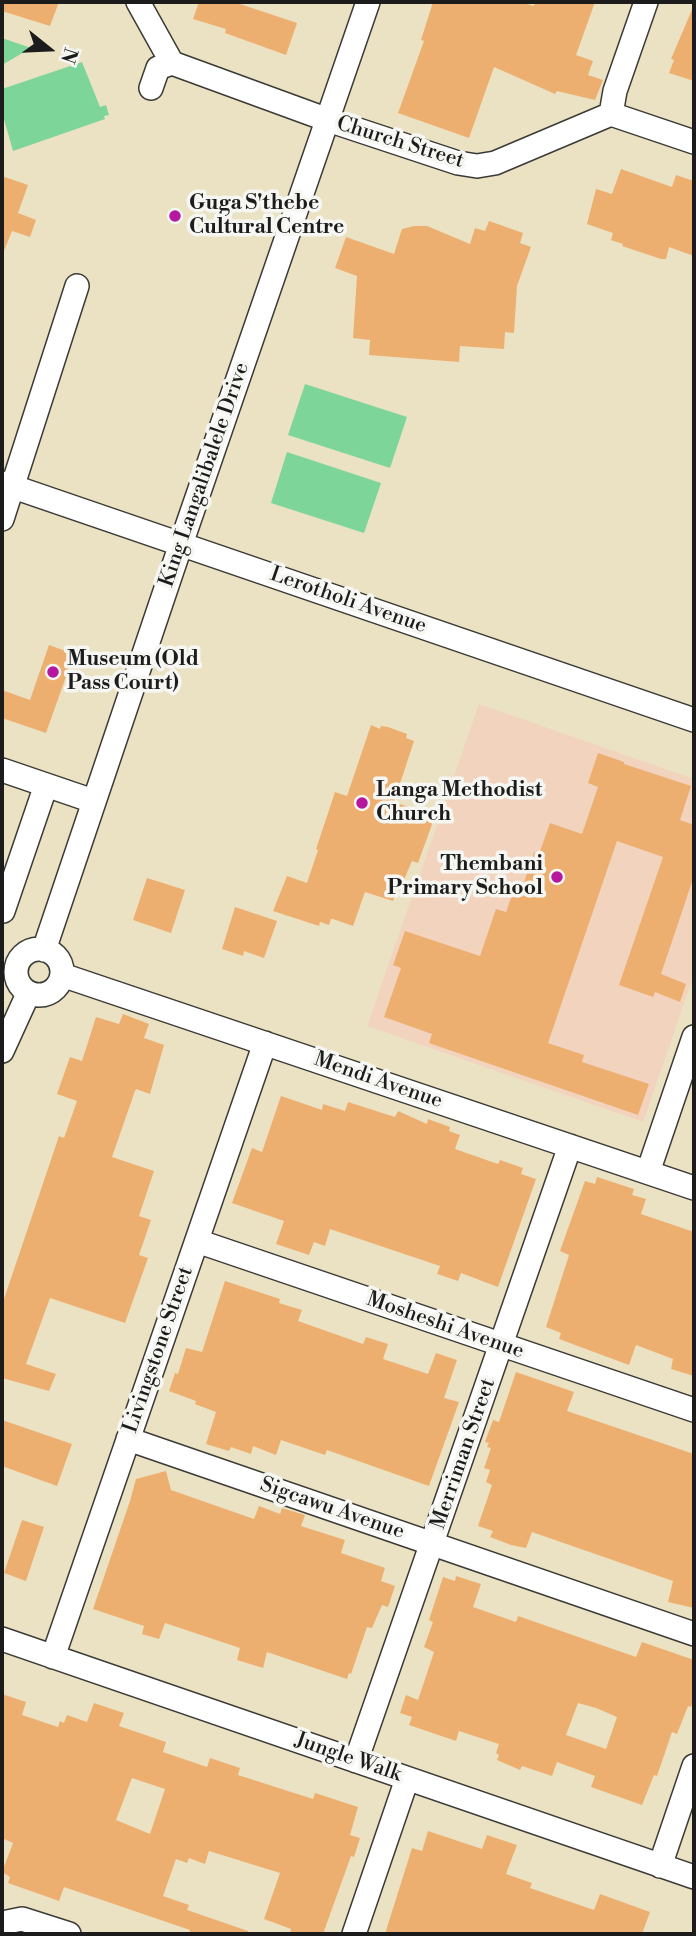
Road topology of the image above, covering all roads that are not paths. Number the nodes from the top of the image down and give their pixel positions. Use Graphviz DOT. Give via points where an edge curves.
graph roads {
  1 [pos="138,2"];
  2 [pos="368,2"];
  3 [pos="646,2"];
  4 [pos="172,63"];
  5 [pos="151,88"];
  6 [pos="611,114"];
  7 [pos="328,120"];
  8 [pos="694,142"];
  9 [pos="77,286"];
  10 [pos="7,484"];
  11 [pos="2,519"];
  12 [pos="181,544"];
  13 [pos="694,720"];
  14 [pos="2,770"];
  15 [pos="46,785"];
  16 [pos="93,801"];
  17 [pos="3,911"];
  18 [pos="44,950"];
  19 [pos="11,955"];
  20 [pos="62,975"];
  21 [pos="28,994"];
  22 [pos="694,1037"];
  23 [pos="265,1043"];
  24 [pos="2,1051"];
  25 [pos="570,1146"];
  26 [pos="648,1172"];
  27 [pos="694,1188"];
  28 [pos="197,1241"];
  29 [pos="502,1345"];
  30 [pos="694,1410"];
  31 [pos="128,1439"];
  32 [pos="433,1543"];
  33 [pos="694,1634"];
  34 [pos="2,1639"];
  35 [pos="53,1657"];
  36 [pos="356,1761"];
  37 [pos="694,1766"];
  38 [pos="407,1779"];
  39 [pos="660,1866"];
  40 [pos="694,1877"];
  41 [pos="2,1923"];
  42 [pos="69,1934"];
  43 [pos="354,1934"];
  1 -- 4 [label="street"];
  2 -- 7 [label="street, King Langalibalele Drive"];
  3 -- 6 [label="street"];
  4 -- 5 [label="street" via="158,68"];
  4 -- 7 [label="street, Church Street"];
  6 -- 7 [label="street, Church Street" via="495,163 477,166"];
  6 -- 8 [label="street"];
  7 -- 12 [label="street, King Langalibalele Drive"];
  9 -- 10 [label="street"];
  10 -- 11 [label="street"];
  10 -- 12 [label="street, Lerotholi Avenue"];
  12 -- 13 [label="street, Lerotholi Avenue"];
  12 -- 16 [label="street, King Langalibalele Drive"];
  14 -- 15 [label="street"];
  15 -- 16 [label="street"];
  15 -- 17 [label="street"];
  16 -- 18 [label="street, King Langalibalele Drive"];
  18 -- 19 [label="street"];
  18 -- 20 [label="street" via="56,956"];
  19 -- 21 [label="street" via="17,964 16,978"];
  20 -- 21 [label="street" via="50,992"];
  20 -- 23 [label="street, Mendi Avenue"];
  21 -- 24 [label="street"];
  22 -- 26 [label="street" via="675,1062"];
  23 -- 25 [label="street, Mendi Avenue"];
  23 -- 28 [label="street, Livingstone Street"];
  25 -- 26 [label="street, Mendi Avenue"];
  25 -- 29 [label="street, Merriman Street"];
  26 -- 27 [label="street, Mendi Avenue"];
  28 -- 29 [label="street, Mosheshi Avenue"];
  28 -- 31 [label="street, Livingstone Street"];
  29 -- 30 [label="street, Mosheshi Avenue"];
  29 -- 32 [label="street, Merriman Street"];
  31 -- 32 [label="street, Sigcawu Avenue"];
  31 -- 35 [label="street, Livingstone Street"];
  32 -- 33 [label="street, Sigcawu Avenue"];
  32 -- 36 [label="street, Merriman Street"];
  34 -- 35 [label="street, Jungle Walk"];
  35 -- 36 [label="street, Jungle Walk"];
  36 -- 38 [label="street, Jungle Walk"];
  37 -- 39 [label="street"];
  38 -- 39 [label="street, Jungle Walk"];
  38 -- 43 [label="street"];
  39 -- 40 [label="street, Jungle Walk"];
  41 -- 42 [label="street" via="22,1919"];
}
